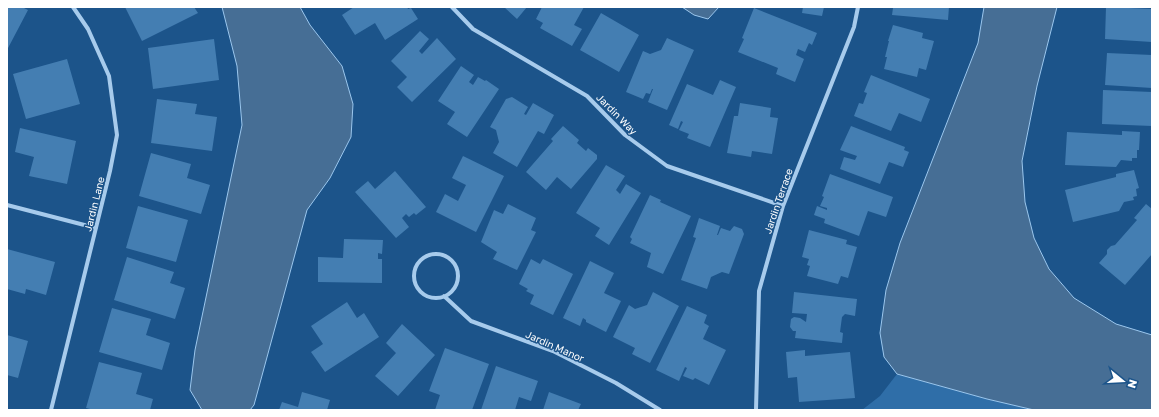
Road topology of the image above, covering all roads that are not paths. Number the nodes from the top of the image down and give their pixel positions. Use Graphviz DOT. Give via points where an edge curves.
graph roads {
  1 [pos="73,7"];
  2 [pos="452,7"];
  3 [pos="858,7"];
  4 [pos="7,205"];
  5 [pos="783,206"];
  6 [pos="96,228"];
  7 [pos="444,296"];
  8 [pos="51,410"];
  9 [pos="660,410"];
  10 [pos="756,410"];
  1 -- 6 [label="street, Jardin Lane" via="88,29 109,76 117,135"];
  2 -- 5 [label="street, Jardin Way" via="473,29 587,96 625,135 667,166"];
  3 -- 5 [label="street, Jardin Terrace" via="854,27"];
  4 -- 6 [label="street"];
  5 -- 10 [label="street, Jardin Terrace" via="759,291"];
  6 -- 8 [label="street, Jardin Lane"];
  7 -- 7 [label="street" via="456,284 456,267 444,256 428,256 420,261 416,268 416,285 428,296"];
  7 -- 9 [label="street, Jardin Manor" via="471,321 553,352 616,383"];
}
